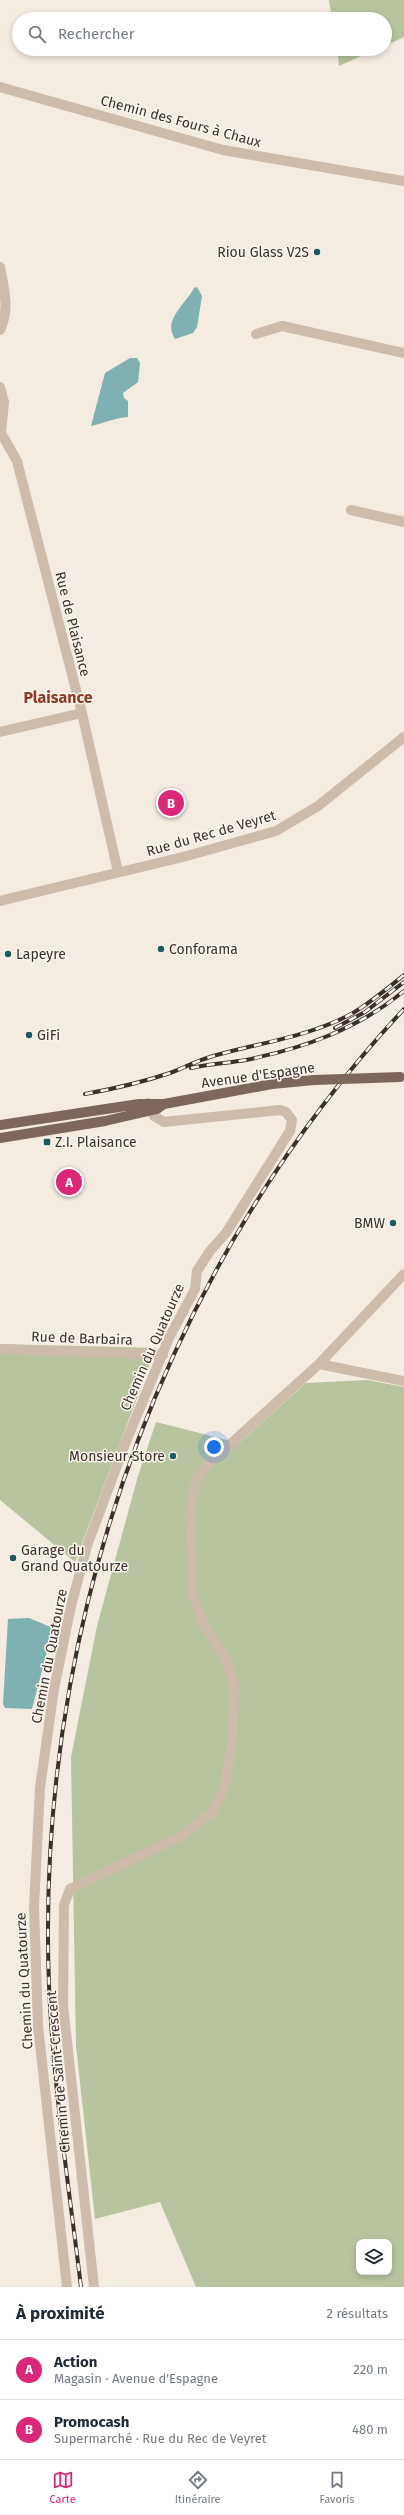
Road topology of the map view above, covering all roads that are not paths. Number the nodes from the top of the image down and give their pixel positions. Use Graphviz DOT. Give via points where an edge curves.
graph roads {
  1 [pos="0,87"];
  2 [pos="404,181"];
  3 [pos="0,267"];
  4 [pos="0,330"];
  5 [pos="256,334"];
  6 [pos="404,353"];
  7 [pos="0,387"];
  8 [pos="0,433"];
  9 [pos="351,510"];
  10 [pos="404,522"];
  11 [pos="82,713"];
  12 [pos="0,732"];
  13 [pos="404,737"];
  14 [pos="118,872"];
  15 [pos="0,901"];
  16 [pos="402,1077"];
  17 [pos="149,1107"];
  18 [pos="0,1125"];
  19 [pos="0,1138"];
  20 [pos="404,1274"];
  21 [pos="0,1349"];
  22 [pos="163,1355"];
  23 [pos="319,1364"];
  24 [pos="404,1381"];
  25 [pos="67,2287"];
  26 [pos="94,2287"];
  1 -- 2 [label="street, Chemin des Fours à Chaux" via="223,150"];
  3 -- 4 [label="street" via="6,315"];
  5 -- 6 [label="street" via="282,326"];
  7 -- 8 [label="street, Rue de Plaisance" via="4,402"];
  8 -- 11 [label="street, Rue de Plaisance" via="17,461"];
  9 -- 10 [label="street"];
  11 -- 12 [label="street"];
  11 -- 14 [label="street, Rue de Plaisance"];
  13 -- 14 [label="street, Rue du Rec de Veyret" via="318,806 290,825 258,837"];
  14 -- 15 [label="street, Rue du Rec de Veyret"];
  16 -- 17 [label="main road, Avenue d'Espagne, bridge" via="272,1084"];
  17 -- 18 [label="main road, Avenue d'Espagne"];
  17 -- 19 [label="main road, Avenue d'Espagne" via="54,1131"];
  17 -- 22 [label="street, Chemin du Quatourze" via="158,1120 164,1122 280,1110 286,1112 292,1120 290,1131 226,1233 197,1271 195,1289"];
  20 -- 23 [label="street, Chemin de Saint-Crescent"];
  21 -- 22 [label="street, Rue de Barbaira"];
  22 -- 25 [label="street, Chemin du Quatourze" via="125,1444 87,1546 71,1606 54,1689 40,1788 34,1907 38,2026"];
  23 -- 24 [label="street"];
  23 -- 26 [label="street, Chemin de Saint-Crescent" via="206,1466 196,1481 190,1512 193,1595 203,1623 226,1659 234,1684 233,1734 225,1787 212,1813 182,1836 70,1889 64,1905 63,2005"];
}
